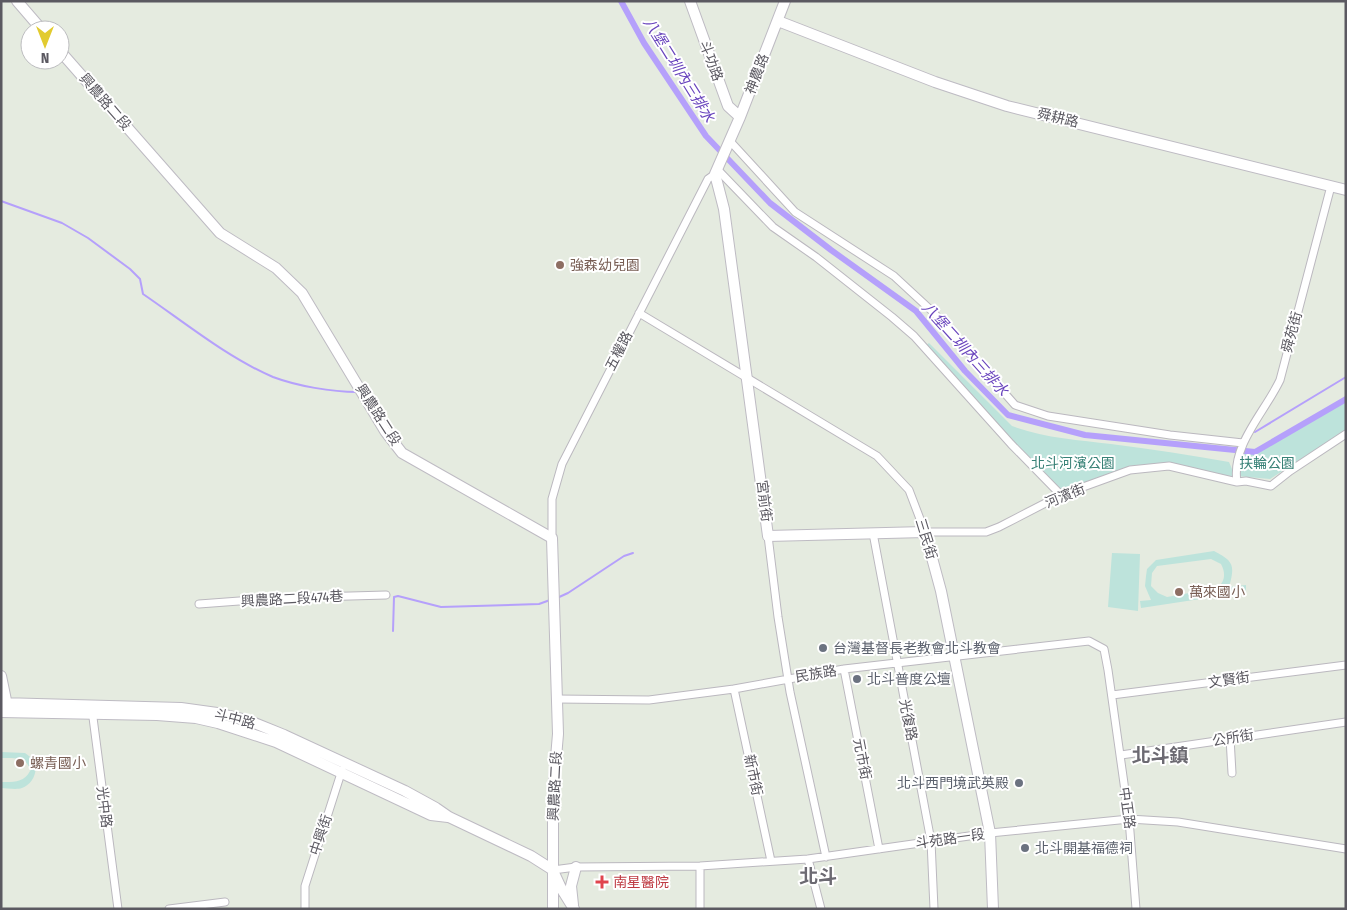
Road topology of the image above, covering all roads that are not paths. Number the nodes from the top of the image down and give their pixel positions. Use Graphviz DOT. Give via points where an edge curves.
graph roads {
  1 [pos="16,1"];
  2 [pos="690,1"];
  3 [pos="785,1"];
  4 [pos="33,20"];
  5 [pos="778,21"];
  6 [pos="70,62"];
  7 [pos="740,117"];
  8 [pos="728,143"];
  9 [pos="717,170"];
  10 [pos="1331,186"];
  11 [pos="1346,190"];
  12 [pos="639,313"];
  13 [pos="748,377"];
  14 [pos="1346,434"];
  15 [pos="1243,443"];
  16 [pos="1237,482"];
  17 [pos="1061,495"];
  18 [pos="925,532"];
  19 [pos="873,533"];
  20 [pos="768,536"];
  21 [pos="552,538"];
  22 [pos="386,595"];
  23 [pos="199,604"];
  24 [pos="1104,649"];
  25 [pos="953,656"];
  26 [pos="897,663"];
  27 [pos="1346,665"];
  28 [pos="844,669"];
  29 [pos="1,676"];
  30 [pos="788,678"];
  31 [pos="734,689"];
  32 [pos="1112,695"];
  33 [pos="557,699"];
  34 [pos="4,708"];
  35 [pos="92,709"];
  36 [pos="1346,722"];
  37 [pos="1230,738"];
  38 [pos="1121,755"];
  39 [pos="344,767"];
  40 [pos="1232,773"];
  41 [pos="1129,818"];
  42 [pos="990,833"];
  43 [pos="931,841"];
  44 [pos="880,849"];
  45 [pos="1346,849"];
  46 [pos="826,857"];
  47 [pos="808,859"];
  48 [pos="771,861"];
  49 [pos="700,866"];
  50 [pos="576,867"];
  51 [pos="553,870"];
  52 [pos="225,902"];
  53 [pos="118,909"];
  54 [pos="169,909"];
  55 [pos="305,909"];
  56 [pos="554,909"];
  57 [pos="574,909"];
  58 [pos="700,909"];
  59 [pos="821,909"];
  60 [pos="934,909"];
  61 [pos="993,909"];
  62 [pos="1136,909"];
  1 -- 4 [label="street"];
  2 -- 7 [label="street, 斗功路" via="728,106"];
  3 -- 5 [label="street, 神農路"];
  5 -- 7 [label="street, 神農路"];
  5 -- 10 [label="street, 舜耕路" via="935,82 1007,106"];
  6 -- 21 [label="street, 興農路二段" via="220,233 276,268 302,293 385,431 402,453"];
  7 -- 8 [label="street, 神農路"];
  8 -- 9 [label="street"];
  8 -- 15 [label="street" via="795,212 894,276 934,313 1015,405 1048,416"];
  9 -- 12 [label="street, 五權路" via="708,178"];
  9 -- 13 [label="street, 宮前街"];
  9 -- 17 [label="street" via="773,227 816,257 914,336"];
  10 -- 11 [label="street, 舜耕路"];
  10 -- 15 [label="street, 舜苑街" via="1280,380"];
  12 -- 13 [label="street, 三民街"];
  12 -- 21 [label="street, 五權路" via="562,464 552,499"];
  13 -- 18 [label="street, 三民街" via="877,456 909,490"];
  13 -- 20 [label="street, 宮前街"];
  14 -- 16 [label="street, 河濱街" via="1271,486"];
  15 -- 16 [label="street, 舜苑街" via="1235,471"];
  16 -- 17 [label="street, 河濱街" via="1169,466 1130,470"];
  17 -- 18 [label="street, 河濱街" via="986,532"];
  18 -- 19 [label="street, 河濱街"];
  18 -- 25 [label="street, 三民街" via="941,591"];
  19 -- 20 [label="street, 河濱街"];
  19 -- 26 [label="street, 光復路"];
  20 -- 30 [label="street, 宮前街"];
  21 -- 33 [label="street, 興農路二段"];
  22 -- 23 [label="street, 興農路二段474巷"];
  24 -- 25 [label="street, 民族路" via="1089,641"];
  24 -- 32 [label="street, 中正路"];
  25 -- 26 [label="street, 民族路"];
  25 -- 42 [label="street, 三民街"];
  26 -- 28 [label="street, 民族路"];
  26 -- 43 [label="street, 光復路"];
  27 -- 32 [label="street, 文賢街"];
  28 -- 30 [label="street, 民族路"];
  28 -- 44 [label="street, 元市街"];
  29 -- 34 [label="street"];
  30 -- 31 [label="street, 民族路"];
  30 -- 46 [label="street, 宮前街"];
  31 -- 33 [label="street, 民族路" via="649,700"];
  31 -- 48 [label="street, 新市街"];
  32 -- 38 [label="street, 中正路"];
  33 -- 51 [label="street, 興農路二段"];
  34 -- 35 [label="street, 斗中路"];
  35 -- 39 [label="street, 斗中路" via="157,711 181,708 217,713 247,720 284,735"];
  35 -- 53 [label="street, 光中路"];
  36 -- 37 [label="street, 公所街"];
  37 -- 38 [label="street, 公所街"];
  37 -- 40 [label="street"];
  38 -- 41 [label="street, 中正路"];
  39 -- 51 [label="street, 斗中路" via="405,791 448,817 531,856"];
  39 -- 55 [label="street, 中興街" via="305,886"];
  41 -- 42 [label="street, 斗苑路一段"];
  41 -- 45 [label="street, 斗苑路一段" via="1178,822"];
  41 -- 62 [label="street, 中正路"];
  42 -- 43 [label="street, 斗苑路一段"];
  42 -- 61 [label="street, 三民街"];
  43 -- 44 [label="street, 斗苑路一段"];
  43 -- 60 [label="street, 光復路"];
  44 -- 46 [label="street, 斗苑路一段"];
  46 -- 47 [label="street, 斗苑路一段"];
  47 -- 48 [label="street, 斗苑路一段"];
  47 -- 59 [label="street"];
  48 -- 49 [label="street, 斗苑路一段"];
  49 -- 50 [label="street, 斗苑路一段"];
  49 -- 58 [label="street"];
  50 -- 51 [label="street, 斗苑路一段"];
  50 -- 57 [label="street" via="571,886"];
  51 -- 56 [label="street, 興農路二段"];
  51 -- 57 [label="street"];
  52 -- 54 [label="street"];
}
